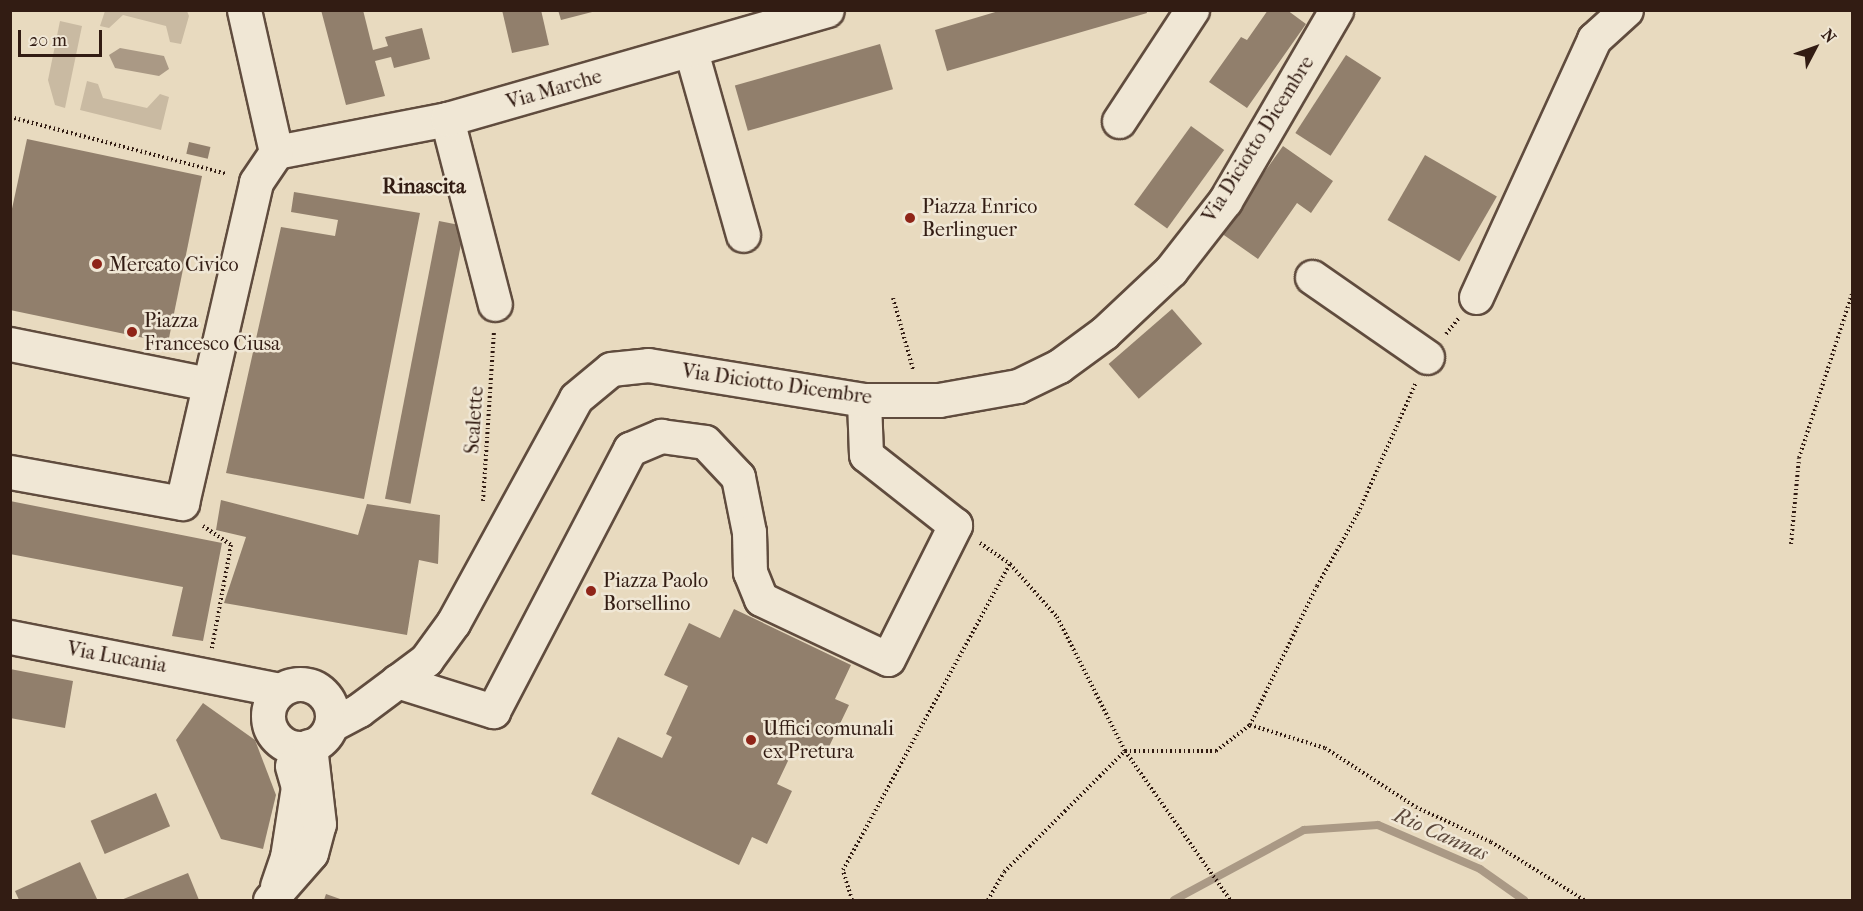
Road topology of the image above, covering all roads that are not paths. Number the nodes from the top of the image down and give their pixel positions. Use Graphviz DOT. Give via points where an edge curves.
graph roads {
  1 [pos="243,10"];
  2 [pos="827,10"];
  3 [pos="1192,10"];
  4 [pos="1336,10"];
  5 [pos="1626,10"];
  6 [pos="691,51"];
  7 [pos="447,119"];
  8 [pos="1119,122"];
  9 [pos="276,152"];
  10 [pos="743,235"];
  11 [pos="1312,277"];
  12 [pos="1476,297"];
  13 [pos="495,304"];
  14 [pos="10,344"];
  15 [pos="1427,357"];
  16 [pos="209,384"];
  17 [pos="864,400"];
  18 [pos="10,472"];
  19 [pos="10,637"];
  20 [pos="391,685"];
  21 [pos="318,689"];
  22 [pos="274,703"];
  23 [pos="309,738"];
  24 [pos="272,898"];
  1 -- 9 [label="street"];
  2 -- 6 [label="street, Via Marche"];
  3 -- 8 [label="street"];
  4 -- 17 [label="street, Via Diciotto Dicembre" via="1225,201 1162,278 1104,333 1059,366 1018,386 921,400"];
  5 -- 12 [label="street" via="1594,39"];
  6 -- 7 [label="street, Via Marche"];
  6 -- 10 [label="street"];
  7 -- 9 [label="street, Via Marche"];
  7 -- 13 [label="street"];
  9 -- 16 [label="street" via="256,182"];
  11 -- 15 [label="street"];
  14 -- 16 [label="street"];
  16 -- 18 [label="street" via="182,503"];
  17 -- 20 [label="street, Via Diciotto Dicembre" via="648,365 611,369 576,398 446,632 426,660"];
  17 -- 20 [label="street" via="866,455 955,525 888,659 761,599 750,572 749,532 738,477 705,442 661,436 630,449 493,711"];
  19 -- 22 [label="street, Via Lucania" via="215,676"];
  20 -- 21 [label="street"];
  20 -- 23 [label="street, Via Diciotto Dicembre" via="359,710"];
  21 -- 22 [label="street" via="299,684"];
  21 -- 23 [label="street" via="330,704"];
  22 -- 23 [label="street" via="274,735"];
  23 -- 24 [label="street" via="287,857"];
}
